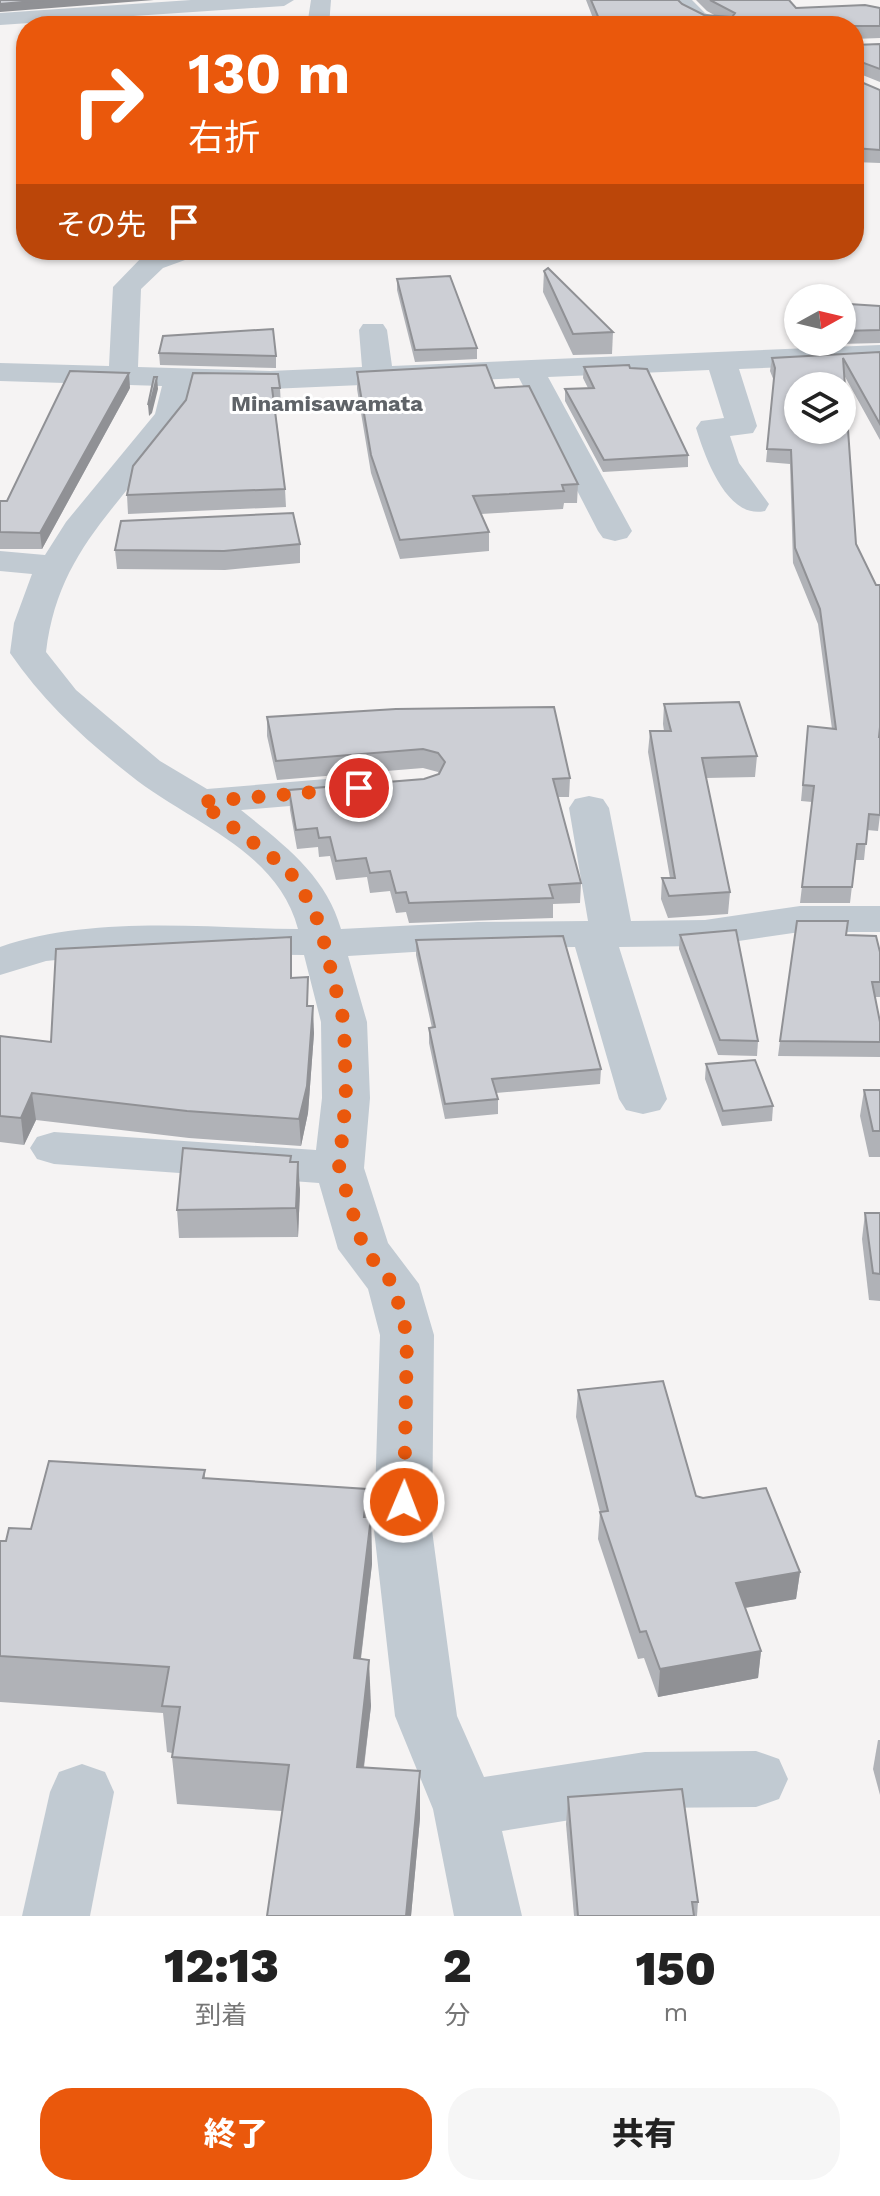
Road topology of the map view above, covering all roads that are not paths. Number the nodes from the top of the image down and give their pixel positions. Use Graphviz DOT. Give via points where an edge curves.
graph roads {
  1 [pos="284,0"];
  2 [pos="680,0"];
  3 [pos="81,7"];
  4 [pos="23,16"];
  5 [pos="697,16"];
  6 [pos="4,19"];
  7 [pos="0,40"];
  8 [pos="146,260"];
  9 [pos="373,330"];
  10 [pos="880,354"];
  11 [pos="721,360"];
  12 [pos="528,368"];
  13 [pos="0,372"];
  14 [pos="123,376"];
  15 [pos="378,376"];
  16 [pos="179,378"];
  17 [pos="753,504"];
  18 [pos="615,531"];
  19 [pos="85,541"];
  20 [pos="0,561"];
  21 [pos="391,786"];
  22 [pos="200,802"];
  23 [pos="589,808"];
  24 [pos="880,919"];
  25 [pos="602,934"];
  26 [pos="324,942"];
  27 [pos="0,962"];
  28 [pos="643,1099"];
  29 [pos="54,1148"];
  30 [pos="339,1168"];
  31 [pos="756,1779"];
  32 [pos="82,1792"];
  33 [pos="465,1809"];
  34 [pos="56,1916"];
  35 [pos="488,1916"];
  1 -- 3 [label="street"];
  2 -- 5 [label="street"];
  3 -- 4 [label="street"];
  6 -- 7 [label="street" via="10,24"];
  8 -- 14 [label="street" via="127,287"];
  9 -- 15 [label="street"];
  10 -- 11 [label="street"];
  11 -- 12 [label="street"];
  11 -- 17 [label="street" via="742,426 712,428 723,464"];
  12 -- 15 [label="street"];
  12 -- 18 [label="street"];
  13 -- 14 [label="street"];
  14 -- 16 [label="street"];
  15 -- 16 [label="street"];
  16 -- 19 [label="street" via="170,416"];
  19 -- 20 [label="street"];
  19 -- 22 [label="street" via="44,583 28,653 63,698 146,769"];
  21 -- 22 [label="street"];
  22 -- 26 [label="street" via="288,869 314,909"];
  23 -- 25 [label="street"];
  24 -- 25 [label="street" via="800,919 705,933"];
  25 -- 26 [label="street"];
  25 -- 28 [label="street"];
  26 -- 27 [label="street" via="129,940 40,948"];
  26 -- 30 [label="street" via="344,1022 346,1098"];
  29 -- 30 [label="street"];
  30 -- 33 [label="street" via="364,1249 393,1284 407,1335 403,1530 426,1716"];
  31 -- 33 [label="street" via="645,1780"];
  32 -- 34 [label="street"];
  33 -- 35 [label="street"];
}
